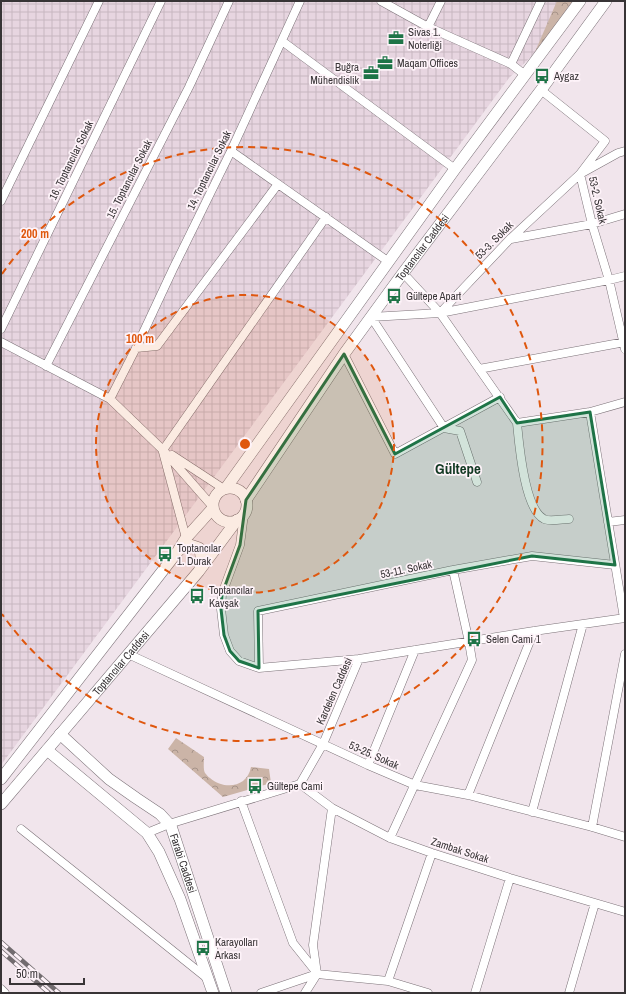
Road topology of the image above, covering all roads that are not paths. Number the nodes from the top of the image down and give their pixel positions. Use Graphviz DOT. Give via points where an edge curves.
graph roads {
  1 [pos="99,1"];
  2 [pos="161,1"];
  3 [pos="229,1"];
  4 [pos="300,1"];
  5 [pos="381,1"];
  6 [pos="441,1"];
  7 [pos="541,1"];
  8 [pos="580,1"];
  9 [pos="606,1"];
  10 [pos="428,27"];
  11 [pos="282,41"];
  12 [pos="511,64"];
  13 [pos="525,75"];
  14 [pos="541,90"];
  15 [pos="231,151"];
  16 [pos="625,151"];
  17 [pos="455,169"];
  18 [pos="580,174"];
  19 [pos="278,184"];
  20 [pos="1,202"];
  21 [pos="625,214"];
  22 [pos="326,217"];
  23 [pos="592,224"];
  24 [pos="510,239"];
  25 [pos="389,262"];
  26 [pos="403,273"];
  27 [pos="625,276"];
  28 [pos="609,280"];
  29 [pos="440,313"];
  30 [pos="371,317"];
  31 [pos="1,329"];
  32 [pos="1,342"];
  33 [pos="625,345"];
  34 [pos="136,348"];
  35 [pos="344,354"];
  36 [pos="46,366"];
  37 [pos="479,369"];
  38 [pos="500,397"];
  39 [pos="110,399"];
  40 [pos="625,402"];
  41 [pos="590,412"];
  42 [pos="517,423"];
  43 [pos="444,428"];
  44 [pos="163,450"];
  45 [pos="477,482"];
  46 [pos="225,488"];
  47 [pos="246,500"];
  48 [pos="213,508"];
  49 [pos="240,517"];
  50 [pos="569,519"];
  51 [pos="625,520"];
  52 [pos="608,522"];
  53 [pos="186,538"];
  54 [pos="178,551"];
  55 [pos="615,565"];
  56 [pos="199,570"];
  57 [pos="453,570"];
  58 [pos="624,618"];
  59 [pos="583,624"];
  60 [pos="534,631"];
  61 [pos="469,642"];
  62 [pos="415,650"];
  63 [pos="128,654"];
  64 [pos="625,654"];
  65 [pos="359,659"];
  66 [pos="259,668"];
  67 [pos="60,734"];
  68 [pos="323,744"];
  69 [pos="47,750"];
  70 [pos="368,765"];
  71 [pos="1,779"];
  72 [pos="300,784"];
  73 [pos="415,785"];
  74 [pos="468,795"];
  75 [pos="241,801"];
  76 [pos="1,804"];
  77 [pos="332,808"];
  78 [pos="532,812"];
  79 [pos="169,824"];
  80 [pos="592,827"];
  81 [pos="21,829"];
  82 [pos="147,833"];
  83 [pos="625,837"];
  84 [pos="390,838"];
  85 [pos="432,853"];
  86 [pos="510,878"];
  87 [pos="595,903"];
  88 [pos="625,912"];
  89 [pos="317,974"];
  90 [pos="208,980"];
  91 [pos="388,981"];
  92 [pos="1,989"];
  93 [pos="415,991"];
  94 [pos="5,993"];
  95 [pos="213,993"];
  96 [pos="226,993"];
  97 [pos="261,993"];
  98 [pos="305,993"];
  99 [pos="428,993"];
  100 [pos="475,993"];
  101 [pos="569,993"];
  1 -- 20 [label="street"];
  2 -- 31 [label="street, 16. Toptancılar Sokak"];
  3 -- 36 [label="street, 15. Toptancılar Sokak" via="189,88"];
  4 -- 11 [label="street, 14. Toptancılar Sokak"];
  5 -- 10 [label="street"];
  6 -- 10 [label="street"];
  7 -- 12 [label="street"];
  8 -- 13 [label="street, Toptancılar Caddesi"];
  9 -- 14 [label="street, Toptancılar Caddesi"];
  10 -- 12 [label="street"];
  11 -- 15 [label="street, 14. Toptancılar Sokak"];
  11 -- 17 [label="street"];
  12 -- 13 [label="street"];
  13 -- 17 [label="street, Toptancılar Caddesi"];
  14 -- 18 [label="street, 53-2. Sokak" via="606,141"];
  14 -- 26 [label="street, Toptancılar Caddesi"];
  15 -- 19 [label="street"];
  15 -- 34 [label="street, 14. Toptancılar Sokak"];
  16 -- 18 [label="street, 53-3. Sokak"];
  17 -- 25 [label="street, Toptancılar Caddesi"];
  18 -- 23 [label="street, 53-2. Sokak"];
  18 -- 24 [label="street, 53-3. Sokak"];
  19 -- 22 [label="street"];
  19 -- 34 [label="street" via="157,346"];
  21 -- 23 [label="street"];
  22 -- 25 [label="street"];
  22 -- 44 [label="street"];
  23 -- 24 [label="street"];
  23 -- 28 [label="street, 53-2. Sokak"];
  24 -- 29 [label="street, 53-3. Sokak"];
  25 -- 46 [label="street, Toptancılar Caddesi"];
  26 -- 29 [label="street"];
  26 -- 30 [label="street, Toptancılar Caddesi"];
  27 -- 28 [label="street"];
  28 -- 29 [label="street"];
  28 -- 33 [label="street, 53-2. Sokak"];
  29 -- 30 [label="street"];
  29 -- 37 [label="street"];
  30 -- 35 [label="street, Toptancılar Caddesi"];
  30 -- 43 [label="street"];
  32 -- 36 [label="street"];
  33 -- 37 [label="street"];
  34 -- 39 [label="street, 14. Toptancılar Sokak"];
  35 -- 43 [label="street" via="395,454"];
  35 -- 47 [label="street, Toptancılar Caddesi"];
  36 -- 39 [label="street"];
  37 -- 38 [label="street"];
  38 -- 42 [label="street"];
  38 -- 43 [label="street"];
  39 -- 44 [label="street"];
  40 -- 41 [label="street"];
  41 -- 42 [label="street"];
  41 -- 52 [label="street"];
  42 -- 50 [label="street" via="523,470 534,508 545,520"];
  43 -- 45 [label="street" via="460,431"];
  44 -- 46 [label="street"];
  44 -- 48 [label="street"];
  44 -- 53 [label="street"];
  46 -- 47 [label="street" via="238,490"];
  46 -- 48 [label="street" via="218,492"];
  47 -- 49 [label="street" via="246,508"];
  48 -- 49 [label="street" via="222,520 231,521"];
  48 -- 53 [label="street, Toptancılar Caddesi"];
  49 -- 56 [label="street, Toptancılar Caddesi"];
  49 -- 66 [label="street" via="240,545 222,594 220,609 224,635 230,651 239,661"];
  51 -- 52 [label="street"];
  52 -- 55 [label="street"];
  53 -- 54 [label="street, Toptancılar Caddesi"];
  54 -- 56 [label="street" via="187,544 199,548 202,561"];
  54 -- 71 [label="street, Toptancılar Caddesi"];
  55 -- 57 [label="street, 53-11. Sokak" via="532,556"];
  55 -- 58 [label="street"];
  56 -- 63 [label="street, Toptancılar Caddesi"];
  57 -- 61 [label="street"];
  57 -- 66 [label="street, 53-11. Sokak" via="258,611"];
  58 -- 59 [label="street, Kardelen Caddesi"];
  59 -- 60 [label="street, Kardelen Caddesi"];
  59 -- 78 [label="street"];
  60 -- 61 [label="street, Kardelen Caddesi"];
  60 -- 74 [label="street"];
  61 -- 62 [label="street, Kardelen Caddesi"];
  61 -- 73 [label="street" via="472,660"];
  62 -- 65 [label="street, Kardelen Caddesi"];
  62 -- 70 [label="street"];
  63 -- 67 [label="street, Toptancılar Caddesi"];
  63 -- 68 [label="street, 53-25. Sokak"];
  64 -- 80 [label="street"];
  65 -- 66 [label="street"];
  65 -- 68 [label="street, Kardelen Caddesi"];
  67 -- 69 [label="street, Toptancılar Caddesi"];
  67 -- 79 [label="street, Farabi Caddesi" via="109,779 160,814"];
  68 -- 70 [label="street, 53-25. Sokak"];
  68 -- 72 [label="street, Kardelen Caddesi"];
  69 -- 76 [label="street, Toptancılar Caddesi"];
  69 -- 82 [label="street, Farabi Caddesi"];
  70 -- 73 [label="street, 53-25. Sokak"];
  72 -- 75 [label="street"];
  72 -- 77 [label="street, Zambak Sokak"];
  73 -- 74 [label="street, 53-25. Sokak"];
  73 -- 84 [label="street"];
  74 -- 78 [label="street, 53-25. Sokak"];
  75 -- 79 [label="street"];
  75 -- 89 [label="street" via="293,943"];
  77 -- 84 [label="street, Zambak Sokak"];
  77 -- 89 [label="street" via="312,945"];
  78 -- 80 [label="street, 53-25. Sokak"];
  79 -- 82 [label="street"];
  79 -- 96 [label="street, Farabi Caddesi"];
  80 -- 83 [label="street, 53-25. Sokak"];
  81 -- 90 [label="street"];
  82 -- 90 [label="street, Farabi Caddesi" via="159,852 180,899"];
  84 -- 85 [label="street, Zambak Sokak"];
  85 -- 86 [label="street, Zambak Sokak"];
  85 -- 91 [label="street"];
  86 -- 87 [label="street, Zambak Sokak"];
  86 -- 100 [label="street"];
  87 -- 88 [label="street, Zambak Sokak"];
  87 -- 101 [label="street"];
  89 -- 91 [label="street"];
  89 -- 97 [label="street"];
  89 -- 98 [label="street"];
  90 -- 95 [label="street, Farabi Caddesi"];
  91 -- 93 [label="street"];
  92 -- 94 [label="street"];
  93 -- 99 [label="street"];
}
